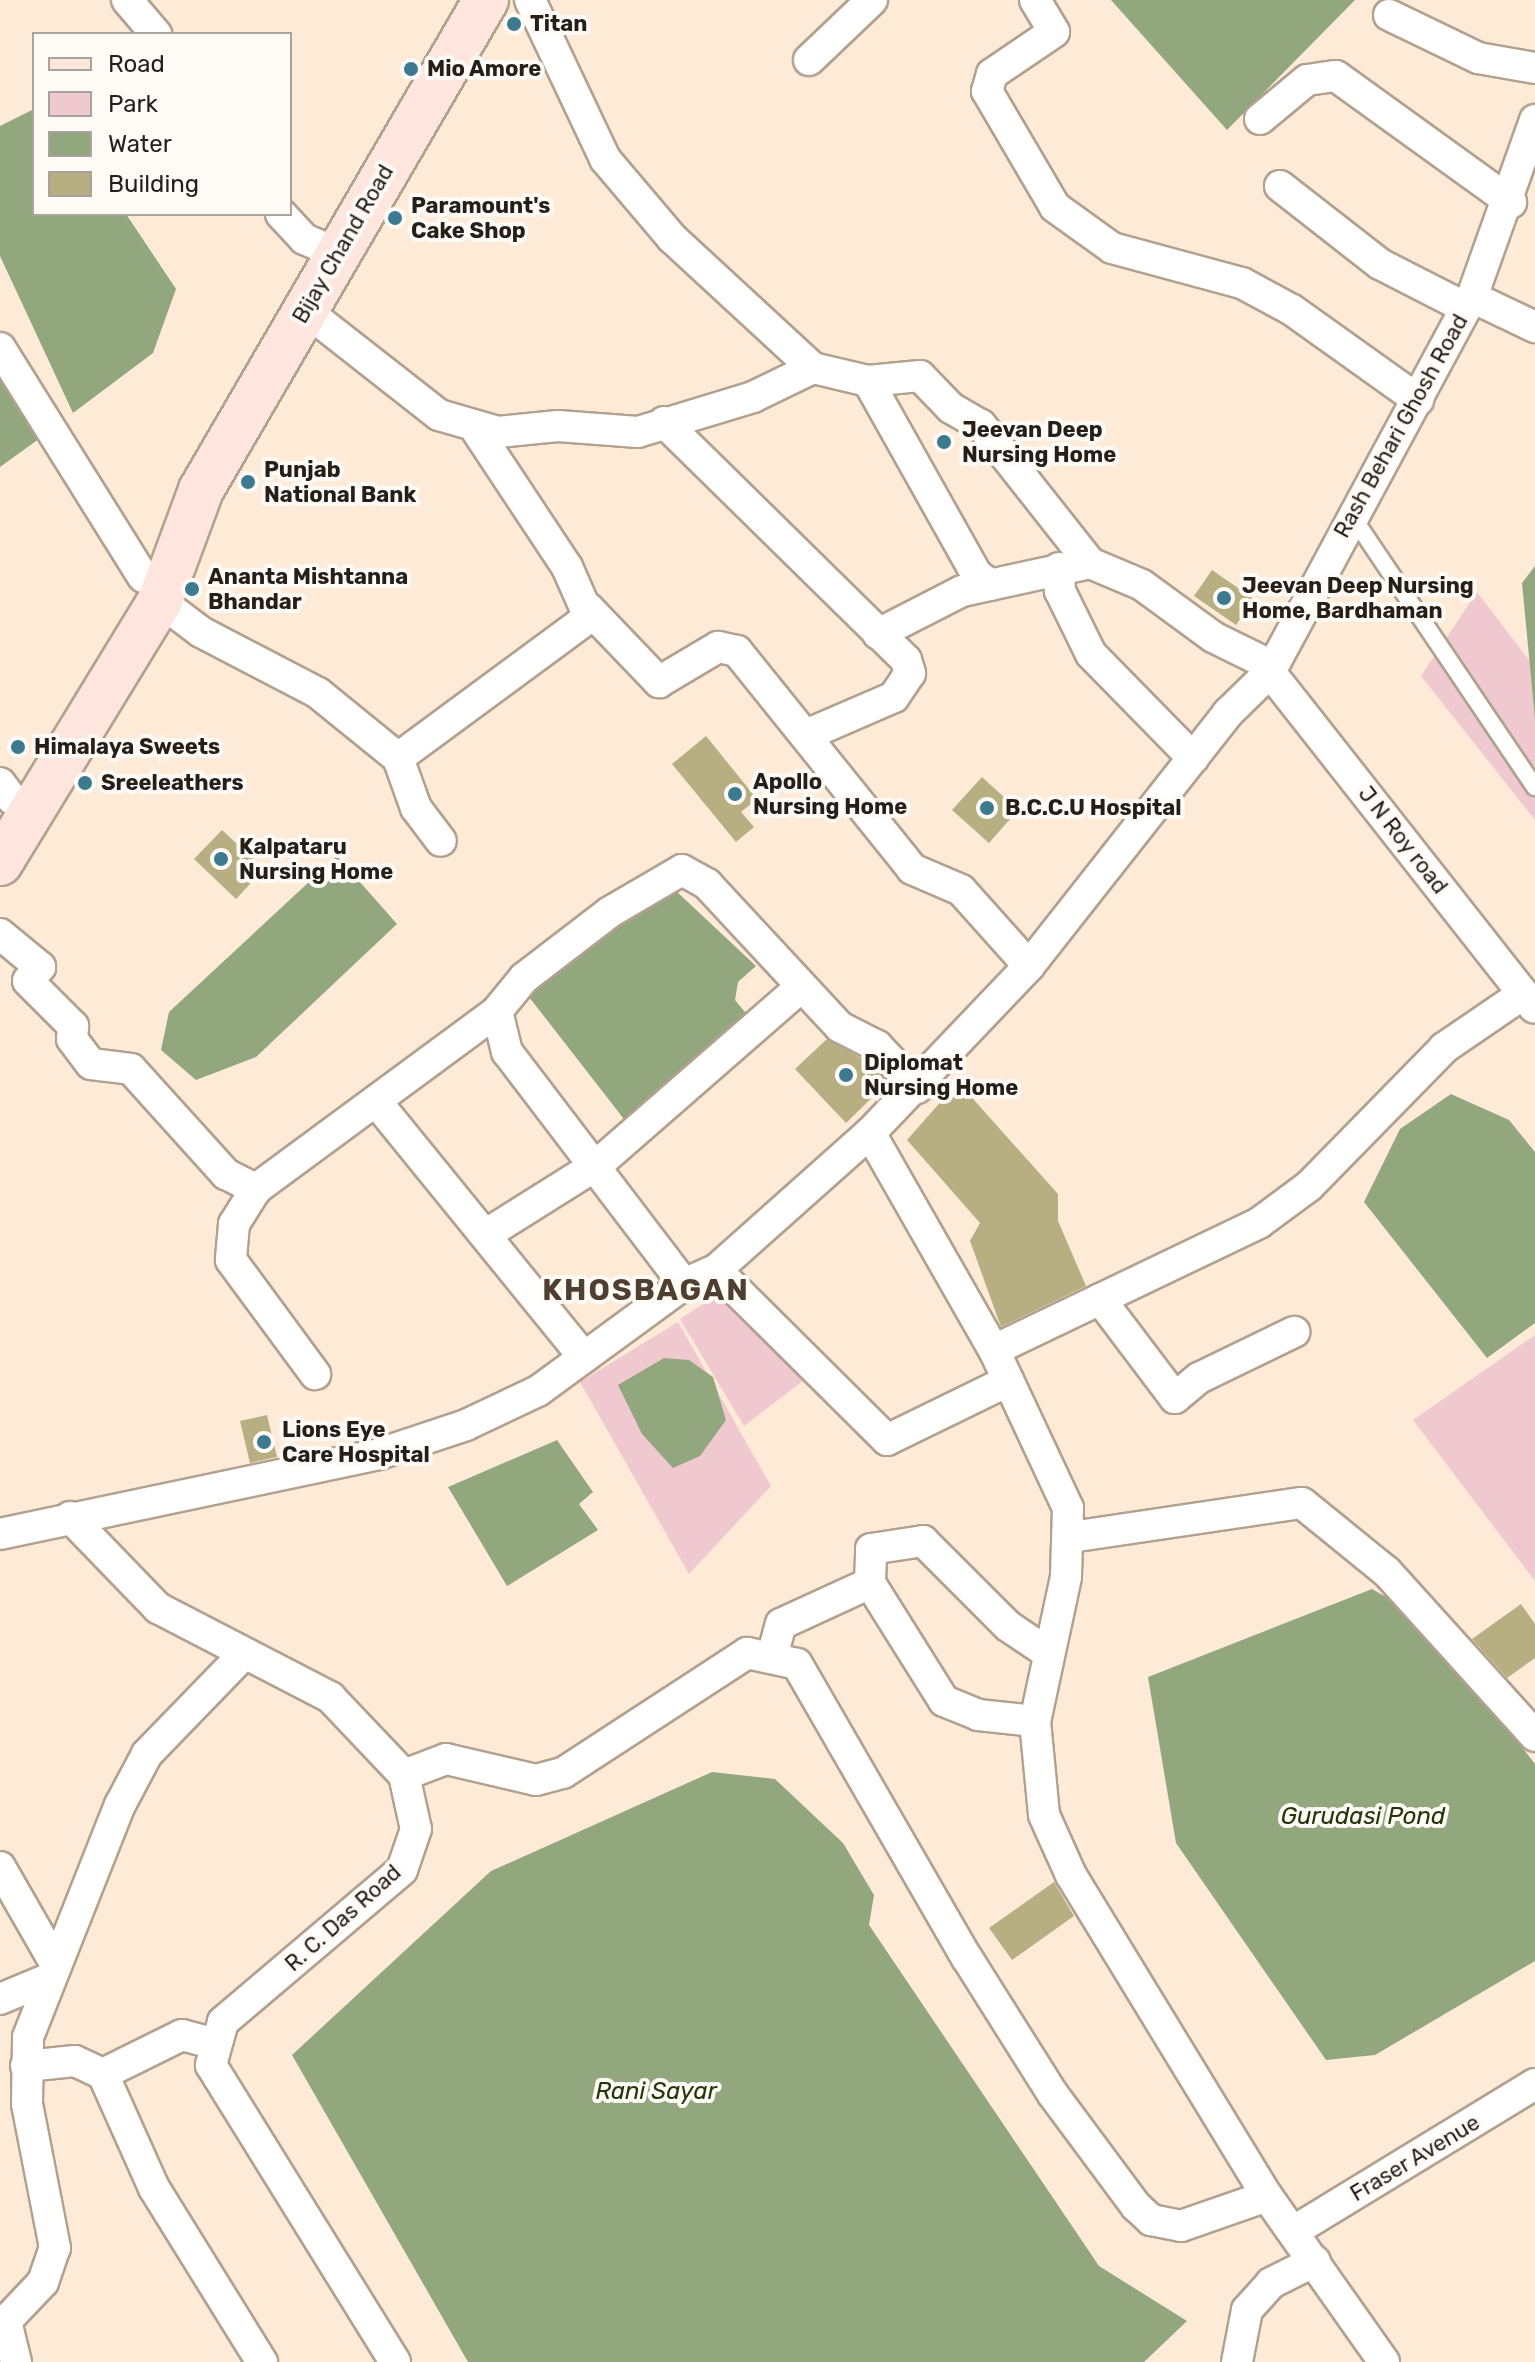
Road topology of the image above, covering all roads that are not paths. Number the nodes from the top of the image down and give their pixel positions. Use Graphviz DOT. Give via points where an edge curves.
graph roads {
  1 [pos="127,0"];
  2 [pos="486,0"];
  3 [pos="530,0"];
  4 [pos="872,0"];
  5 [pos="1035,0"];
  6 [pos="1389,15"];
  7 [pos="154,32"];
  8 [pos="809,60"];
  9 [pos="1535,68"];
  10 [pos="1260,119"];
  11 [pos="1535,120"];
  12 [pos="1280,186"];
  13 [pos="1511,202"];
  14 [pos="283,216"];
  15 [pos="337,253"];
  16 [pos="1469,303"];
  17 [pos="305,310"];
  18 [pos="1535,327"];
  19 [pos="0,348"];
  20 [pos="813,368"];
  21 [pos="868,381"];
  22 [pos="1418,400"];
  23 [pos="664,422"];
  24 [pos="475,428"];
  25 [pos="1351,515"];
  26 [pos="1090,563"];
  27 [pos="1059,568"];
  28 [pos="991,585"];
  29 [pos="151,589"];
  30 [pos="588,608"];
  31 [pos="878,634"];
  32 [pos="1271,669"];
  33 [pos="806,735"];
  34 [pos="398,758"];
  35 [pos="1193,758"];
  36 [pos="1535,787"];
  37 [pos="4,801"];
  38 [pos="441,841"];
  39 [pos="0,863"];
  40 [pos="0,934"];
  41 [pos="1029,966"];
  42 [pos="800,988"];
  43 [pos="1529,1002"];
  44 [pos="497,1011"];
  45 [pos="917,1088"];
  46 [pos="379,1105"];
  47 [pos="870,1133"];
  48 [pos="598,1164"];
  49 [pos="256,1189"];
  50 [pos="485,1235"];
  51 [pos="716,1270"];
  52 [pos="684,1284"];
  53 [pos="1100,1299"];
  54 [pos="1294,1332"];
  55 [pos="994,1350"];
  56 [pos="584,1357"];
  57 [pos="315,1374"];
  58 [pos="1008,1381"];
  59 [pos="70,1517"];
  60 [pos="0,1534"];
  61 [pos="1071,1537"];
  62 [pos="870,1583"];
  63 [pos="1045,1651"];
  64 [pos="773,1653"];
  65 [pos="244,1654"];
  66 [pos="1035,1721"];
  67 [pos="1535,1736"];
  68 [pos="404,1775"];
  69 [pos="0,1867"];
  70 [pos="52,1971"];
  71 [pos="0,1999"];
  72 [pos="212,2043"];
  73 [pos="26,2066"];
  74 [pos="103,2074"];
  75 [pos="1535,2084"];
  76 [pos="1267,2196"];
  77 [pos="1294,2231"];
  78 [pos="1315,2261"];
  79 [pos="3,2321"];
  80 [pos="16,2362"];
  81 [pos="262,2362"];
  82 [pos="395,2362"];
  83 [pos="1237,2362"];
  84 [pos="1384,2362"];
  1 -- 7 [label="street"];
  2 -- 15 [label="main road, Bijay Chand Road"];
  3 -- 20 [label="street" via="605,159 636,201"];
  4 -- 8 [label="street"];
  5 -- 22 [label="street" via="1054,32 992,74 987,91 1055,207 1112,248 1242,283 1292,310"];
  6 -- 9 [label="street" via="1478,58"];
  10 -- 13 [label="street" via="1307,80 1336,76"];
  11 -- 13 [label="street, Rash Behari Ghosh Road"];
  12 -- 16 [label="street" via="1359,251"];
  13 -- 16 [label="street, Rash Behari Ghosh Road"];
  14 -- 15 [label="street" via="304,239"];
  15 -- 17 [label="main road, Bijay Chand Road"];
  16 -- 18 [label="street"];
  16 -- 22 [label="street, Rash Behari Ghosh Road"];
  17 -- 24 [label="street" via="418,401"];
  17 -- 29 [label="main road, Bijay Chand Road" via="201,490"];
  19 -- 29 [label="street"];
  20 -- 21 [label="street"];
  20 -- 23 [label="street" via="753,397"];
  21 -- 26 [label="street" via="920,376 951,408 974,419"];
  21 -- 28 [label="street" via="977,575"];
  22 -- 25 [label="street, Rash Behari Ghosh Road"];
  23 -- 24 [label="street" via="638,432"];
  23 -- 31 [label="street"];
  24 -- 30 [label="street"];
  25 -- 32 [label="street, Rash Behari Ghosh Road"];
  25 -- 36 [label="lane"];
  26 -- 27 [label="street"];
  26 -- 32 [label="street" via="1142,585 1213,637"];
  27 -- 28 [label="street"];
  27 -- 35 [label="street" via="1060,591 1091,654"];
  28 -- 31 [label="street" via="962,591"];
  29 -- 34 [label="street" via="242,655 318,693"];
  29 -- 37 [label="main road, Bijay Chand Road"];
  29 -- 39 [label="main road, Bijay Chand Road"];
  30 -- 33 [label="street" via="649,679 670,678 718,647 737,651"];
  30 -- 34 [label="street" via="583,625"];
  31 -- 33 [label="street" via="906,660 906,684 894,697"];
  32 -- 35 [label="street, Rash Behari Ghosh Road"];
  32 -- 43 [label="street, J N Roy road"];
  33 -- 41 [label="street" via="912,869 961,890"];
  34 -- 38 [label="street" via="416,808"];
  35 -- 41 [label="street, Rash Behari Ghosh Road"];
  40 -- 49 [label="street" via="40,967 28,981 73,1026 72,1039 91,1064 131,1069 226,1174"];
  41 -- 45 [label="street, Rash Behari Ghosh Road"];
  42 -- 44 [label="street" via="707,884 682,870 598,921 524,978"];
  42 -- 45 [label="street" via="849,1034 877,1046"];
  42 -- 48 [label="street"];
  43 -- 53 [label="street" via="1444,1048 1309,1186 1259,1223"];
  44 -- 46 [label="street"];
  44 -- 48 [label="street" via="507,1052"];
  45 -- 47 [label="street, Rash Behari Ghosh Road"];
  46 -- 49 [label="street"];
  46 -- 50 [label="street"];
  47 -- 51 [label="street, Rash Behari Ghosh Road"];
  47 -- 55 [label="street"];
  48 -- 50 [label="street"];
  48 -- 52 [label="street"];
  49 -- 57 [label="street" via="234,1224 231,1260"];
  50 -- 56 [label="street"];
  51 -- 52 [label="street, Rash Behari Ghosh Road"];
  51 -- 58 [label="street" via="887,1440"];
  52 -- 56 [label="street, Rash Behari Ghosh Road"];
  53 -- 54 [label="street" via="1175,1398 1199,1378"];
  53 -- 55 [label="street"];
  55 -- 58 [label="street"];
  56 -- 59 [label="street, Rash Behari Ghosh Road" via="481,1419 379,1454"];
  58 -- 61 [label="street" via="1062,1487"];
  59 -- 60 [label="street, Rash Behari Ghosh Road"];
  59 -- 65 [label="street" via="158,1608"];
  61 -- 63 [label="street"];
  61 -- 67 [label="street" via="1302,1503 1398,1583"];
  62 -- 63 [label="street" via="871,1549 923,1541 1008,1626"];
  62 -- 64 [label="street" via="781,1624"];
  62 -- 66 [label="street" via="944,1701 978,1715"];
  63 -- 66 [label="street"];
  64 -- 68 [label="street" via="747,1653 721,1667 604,1753 563,1773 536,1780 446,1759"];
  64 -- 76 [label="street" via="797,1664 820,1693 967,1958 1052,2093 1136,2206 1151,2220 1181,2226"];
  65 -- 68 [label="street" via="330,1697"];
  65 -- 70 [label="street" via="147,1754"];
  66 -- 76 [label="street" via="1038,1791 1071,1875"];
  68 -- 72 [label="street, R. C. Das Road" via="416,1829 402,1870 223,2022"];
  69 -- 70 [label="street"];
  70 -- 71 [label="street"];
  70 -- 73 [label="street"];
  72 -- 74 [label="street" via="182,2035"];
  72 -- 82 [label="street" via="211,2065 223,2089"];
  73 -- 74 [label="street" via="75,2061"];
  73 -- 79 [label="street" via="37,2172 55,2248 43,2282"];
  74 -- 81 [label="street" via="154,2188"];
  75 -- 77 [label="street, Fraser Avenue"];
  76 -- 77 [label="street"];
  77 -- 78 [label="street"];
  78 -- 83 [label="street" via="1271,2283 1247,2310"];
  78 -- 84 [label="street"];
  79 -- 80 [label="street"];
}
